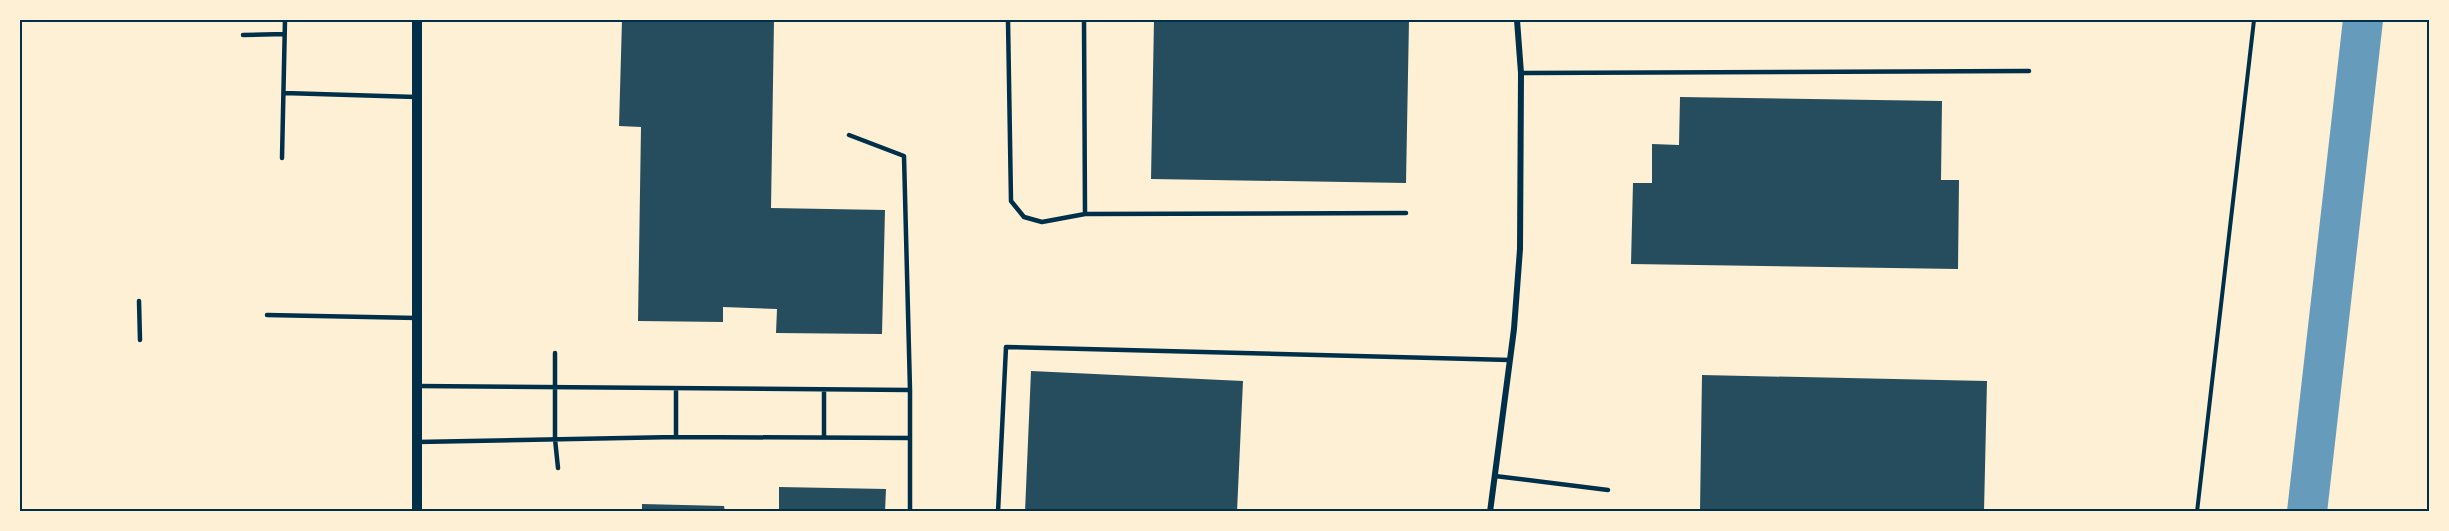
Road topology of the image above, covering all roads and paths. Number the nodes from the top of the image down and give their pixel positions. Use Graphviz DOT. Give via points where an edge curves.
graph roads {
  1 [pos="285,20"];
  2 [pos="417,20"];
  3 [pos="1008,20"];
  4 [pos="1084,20"];
  5 [pos="1517,20"];
  6 [pos="2254,20"];
  7 [pos="284,34"];
  8 [pos="243,35"];
  9 [pos="2029,71"];
  10 [pos="1521,73"];
  11 [pos="284,93"];
  12 [pos="417,97"];
  13 [pos="849,135"];
  14 [pos="282,158"];
  15 [pos="1406,213"];
  16 [pos="1085,214"];
  17 [pos="139,301"];
  18 [pos="267,315"];
  19 [pos="418,318"];
  20 [pos="140,340"];
  21 [pos="555,353"];
  22 [pos="1510,360"];
  23 [pos="417,386"];
  24 [pos="556,388"];
  25 [pos="675,389"];
  26 [pos="824,390"];
  27 [pos="910,390"];
  28 [pos="824,436"];
  29 [pos="676,437"];
  30 [pos="910,438"];
  31 [pos="555,439"];
  32 [pos="417,442"];
  33 [pos="558,468"];
  34 [pos="1494,476"];
  35 [pos="1608,490"];
  36 [pos="417,512"];
  37 [pos="910,512"];
  38 [pos="998,512"];
  39 [pos="1490,512"];
  40 [pos="2197,512"];
  1 -- 7 [label="lane"];
  2 -- 12 [label="street"];
  3 -- 16 [label="lane" via="1011,201 1024,217 1042,222"];
  4 -- 16 [label="lane"];
  5 -- 10 [label="street"];
  6 -- 40 [label="path"];
  7 -- 8 [label="lane"];
  7 -- 11 [label="lane"];
  9 -- 10 [label="lane"];
  10 -- 22 [label="street" via="1520,249"];
  11 -- 12 [label="lane"];
  11 -- 14 [label="lane"];
  12 -- 19 [label="street"];
  13 -- 27 [label="lane" via="904,156"];
  15 -- 16 [label="lane"];
  17 -- 20 [label="lane"];
  18 -- 19 [label="lane"];
  19 -- 23 [label="street"];
  21 -- 24 [label="lane"];
  22 -- 34 [label="street"];
  22 -- 38 [label="lane" via="1006,347"];
  23 -- 24 [label="lane"];
  23 -- 32 [label="street"];
  24 -- 25 [label="lane"];
  24 -- 31 [label="lane"];
  25 -- 26 [label="lane"];
  25 -- 29 [label="lane"];
  26 -- 27 [label="lane"];
  26 -- 28 [label="lane"];
  27 -- 30 [label="lane"];
  28 -- 29 [label="lane"];
  28 -- 30 [label="lane"];
  29 -- 31 [label="lane"];
  30 -- 37 [label="lane"];
  31 -- 32 [label="lane"];
  31 -- 33 [label="lane"];
  32 -- 36 [label="street"];
  34 -- 35 [label="lane"];
  34 -- 39 [label="street"];
}
